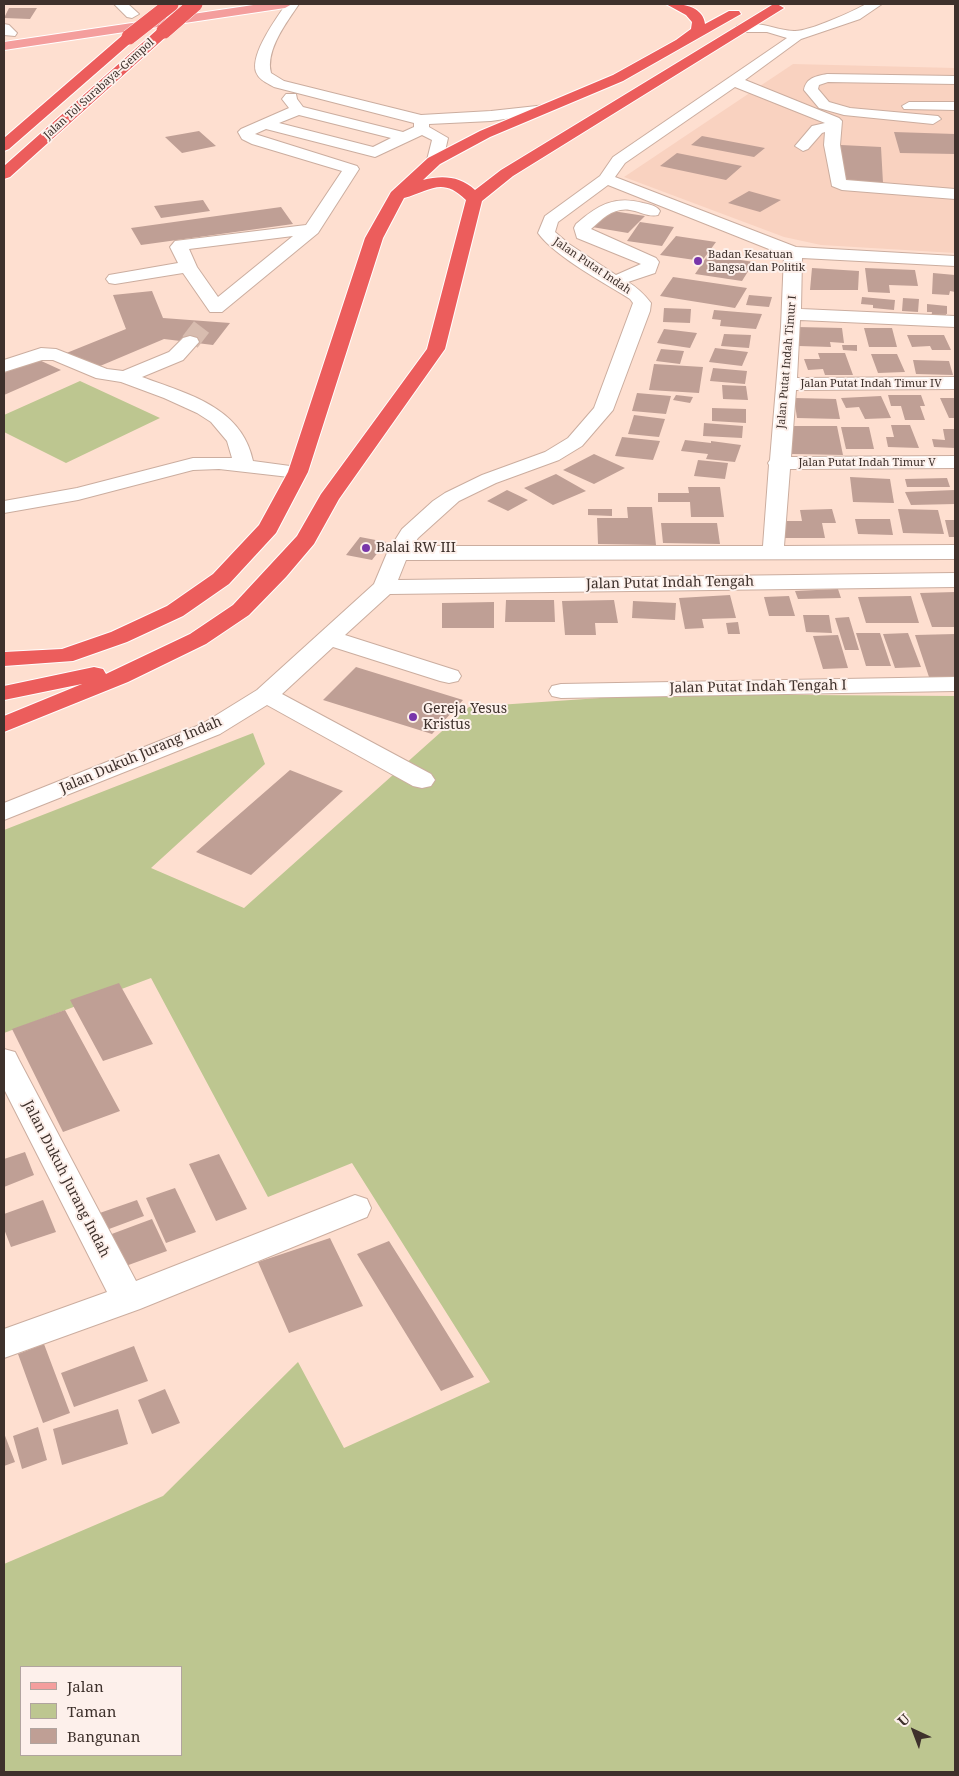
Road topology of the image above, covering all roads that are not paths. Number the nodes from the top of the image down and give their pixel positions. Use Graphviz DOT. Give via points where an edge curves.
graph roads {
  1 [pos="120,4"];
  2 [pos="171,4"];
  3 [pos="195,4"];
  4 [pos="202,4"];
  5 [pos="285,4"];
  6 [pos="292,4"];
  7 [pos="672,4"];
  8 [pos="875,4"];
  9 [pos="780,6"];
  10 [pos="747,7"];
  11 [pos="132,14"];
  12 [pos="742,30"];
  13 [pos="5,35"];
  14 [pos="796,36"];
  15 [pos="679,45"];
  16 [pos="955,80"];
  17 [pos="734,81"];
  18 [pos="297,90"];
  19 [pos="955,92"];
  20 [pos="890,98"];
  21 [pos="955,106"];
  22 [pos="546,109"];
  23 [pos="298,110"];
  24 [pos="941,121"];
  25 [pos="834,123"];
  26 [pos="421,124"];
  27 [pos="268,125"];
  28 [pos="403,137"];
  29 [pos="4,146"];
  30 [pos="803,146"];
  31 [pos="375,152"];
  32 [pos="435,160"];
  33 [pos="351,169"];
  34 [pos="507,173"];
  35 [pos="4,174"];
  36 [pos="606,179"];
  37 [pos="955,194"];
  38 [pos="397,195"];
  39 [pos="474,199"];
  40 [pos="702,216"];
  41 [pos="312,229"];
  42 [pos="793,252"];
  43 [pos="955,261"];
  44 [pos="188,267"];
  45 [pos="115,279"];
  46 [pos="615,281"];
  47 [pos="793,314"];
  48 [pos="955,322"];
  49 [pos="190,342"];
  50 [pos="4,366"];
  51 [pos="125,377"];
  52 [pos="955,383"];
  53 [pos="786,384"];
  54 [pos="955,462"];
  55 [pos="778,464"];
  56 [pos="244,467"];
  57 [pos="298,472"];
  58 [pos="4,507"];
  59 [pos="955,552"];
  60 [pos="398,553"];
  61 [pos="773,553"];
  62 [pos="955,580"];
  63 [pos="384,587"];
  64 [pos="329,638"];
  65 [pos="65,656"];
  66 [pos="4,659"];
  67 [pos="147,662"];
  68 [pos="4,672"];
  69 [pos="449,676"];
  70 [pos="955,684"];
  71 [pos="561,691"];
  72 [pos="4,693"];
  73 [pos="266,695"];
  74 [pos="4,724"];
  75 [pos="422,780"];
  76 [pos="4,812"];
  77 [pos="4,1060"];
  78 [pos="356,1208"];
  79 [pos="128,1299"];
  80 [pos="4,1344"];
  1 -- 11 [label="street"];
  2 -- 29 [label="highway, Jalan Tol Surabaya–Gempol, bridge" via="129,36"];
  3 -- 35 [label="highway, Jalan Tol Surabaya–Gempol, bridge"];
  4 -- 11 [label="main road"];
  5 -- 13 [label="main road"];
  6 -- 18 [label="street" via="264,56 262,69 267,77"];
  7 -- 15 [label="highway" via="688,10 700,22 697,30"];
  8 -- 14 [label="street" via="856,16"];
  9 -- 12 [label="highway"];
  9 -- 14 [label="street"];
  10 -- 15 [label="highway"];
  11 -- 13 [label="main road"];
  12 -- 14 [label="street" via="767,28"];
  12 -- 34 [label="highway"];
  14 -- 17 [label="street, Jalan Putat Indah" via="792,42"];
  15 -- 22 [label="highway" via="618,78"];
  16 -- 20 [label="street"];
  17 -- 25 [label="street"];
  17 -- 36 [label="street, Jalan Putat Indah" via="619,160"];
  18 -- 23 [label="street" via="289,99"];
  18 -- 26 [label="street"];
  19 -- 20 [label="street"];
  20 -- 20 [label="street" via="820,78 812,83 811,90 824,104"];
  20 -- 21 [label="street"];
  20 -- 24 [label="street"];
  22 -- 26 [label="street"];
  22 -- 32 [label="highway" via="485,134"];
  23 -- 27 [label="street"];
  23 -- 28 [label="street"];
  24 -- 25 [label="street"];
  25 -- 30 [label="street" via="817,129"];
  25 -- 37 [label="street" via="832,145 838,183"];
  26 -- 28 [label="street"];
  26 -- 32 [label="street" via="440,138"];
  27 -- 31 [label="street"];
  27 -- 33 [label="street" via="246,132 247,136"];
  28 -- 31 [label="street"];
  31 -- 33 [label="street"];
  32 -- 34 [label="highway" via="457,172"];
  32 -- 38 [label="highway"];
  33 -- 41 [label="street"];
  34 -- 39 [label="highway"];
  36 -- 40 [label="street"];
  36 -- 46 [label="street, Jalan Putat Indah" via="551,220 546,233 563,248"];
  38 -- 39 [label="highway" via="435,182 460,186"];
  38 -- 57 [label="highway" via="374,238"];
  39 -- 67 [label="highway" via="436,349 329,499 306,540 241,610 198,639"];
  40 -- 42 [label="street"];
  40 -- 46 [label="street" via="688,223 630,204 605,207 582,228 583,234 650,262 651,266 642,273"];
  41 -- 44 [label="street" via="181,245 179,247"];
  41 -- 44 [label="street" via="211,314"];
  42 -- 43 [label="street"];
  42 -- 47 [label="street, Jalan Putat Indah Timur I"];
  44 -- 45 [label="street"];
  46 -- 60 [label="street, Jalan Putat Indah" via="636,295 642,303 641,311 603,410 594,423 575,442 552,456 489,479 452,497 410,534"];
  47 -- 48 [label="street"];
  47 -- 53 [label="street, Jalan Putat Indah Timur I"];
  49 -- 51 [label="street" via="176,356"];
  50 -- 51 [label="street" via="40,354 56,355 103,374"];
  51 -- 56 [label="street" via="199,406 226,423 237,440"];
  52 -- 53 [label="street, Jalan Putat Indah Timur IV"];
  53 -- 55 [label="street, Jalan Putat Indah Timur I"];
  54 -- 55 [label="street, Jalan Putat Indah Timur V"];
  55 -- 61 [label="street, Jalan Putat Indah Timur I"];
  56 -- 57 [label="street"];
  56 -- 58 [label="street" via="219,462 193,464 78,494"];
  57 -- 65 [label="highway" via="268,528 221,579 175,611 119,637"];
  59 -- 61 [label="street, Jalan Putat Indah Tengah"];
  60 -- 61 [label="street, Jalan Putat Indah Tengah"];
  60 -- 63 [label="street, Jalan Putat Indah"];
  62 -- 63 [label="street, Jalan Putat Indah Tengah"];
  63 -- 64 [label="street, Jalan Dukuh Jurang Indah"];
  64 -- 69 [label="street"];
  64 -- 73 [label="street, Jalan Dukuh Jurang Indah"];
  65 -- 66 [label="highway"];
  65 -- 68 [label="highway"];
  67 -- 72 [label="highway"];
  67 -- 74 [label="highway" via="119,677"];
  70 -- 71 [label="street, Jalan Putat Indah Tengah I"];
  73 -- 75 [label="street"];
  73 -- 76 [label="street, Jalan Dukuh Jurang Indah" via="211,728"];
  77 -- 79 [label="street, Jalan Dukuh Jurang Indah"];
  78 -- 79 [label="street"];
  79 -- 80 [label="street"];
}
